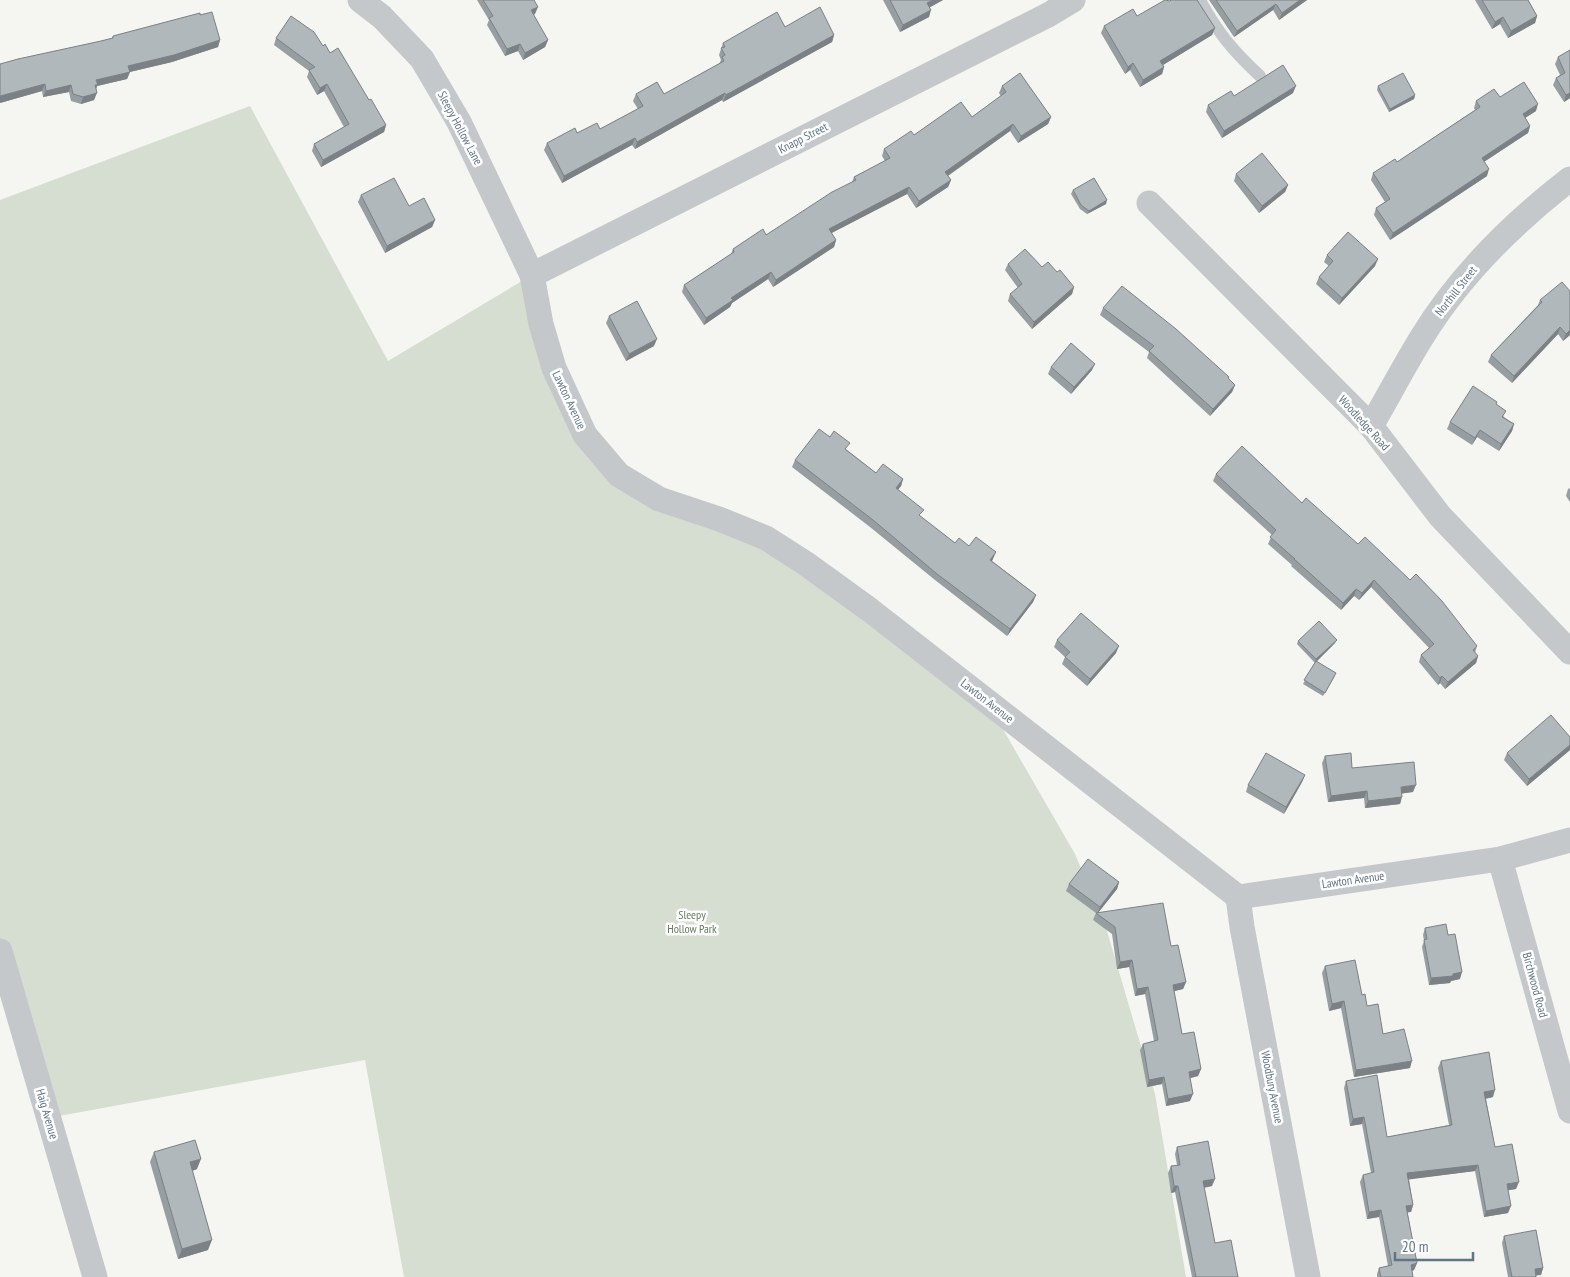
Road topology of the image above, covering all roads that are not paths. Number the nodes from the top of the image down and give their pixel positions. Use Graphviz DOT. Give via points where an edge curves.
graph roads {
  1 [pos="360,0"];
  2 [pos="1073,0"];
  3 [pos="1200,0"];
  4 [pos="1042,7"];
  5 [pos="1260,76"];
  6 [pos="1570,179"];
  7 [pos="1149,203"];
  8 [pos="532,276"];
  9 [pos="1370,426"];
  10 [pos="1570,652"];
  11 [pos="1570,840"];
  12 [pos="1500,859"];
  13 [pos="1238,897"];
  14 [pos="0,951"];
  15 [pos="1570,1111"];
  16 [pos="95,1277"];
  17 [pos="1308,1277"];
  1 -- 8 [label="street, Sleepy Hollow Lane" via="382,17 422,59 459,122"];
  2 -- 4 [label="street, Knapp Street"];
  3 -- 5 [label="lane" via="1235,53"];
  4 -- 8 [label="street, Knapp Street"];
  6 -- 9 [label="street, Northill Street" via="1494,246 1460,284 1423,336"];
  7 -- 9 [label="street, Woodledge Road"];
  8 -- 13 [label="street, Lawton Avenue" via="554,368 586,435 619,475 659,498 766,538 805,563"];
  9 -- 10 [label="street, Woodledge Road" via="1440,516"];
  11 -- 12 [label="street, Lawton Avenue"];
  12 -- 13 [label="street, Lawton Avenue"];
  12 -- 15 [label="street, Birchwood Road"];
  13 -- 17 [label="street, Woodbury Avenue"];
  14 -- 16 [label="street, Haig Avenue"];
}
